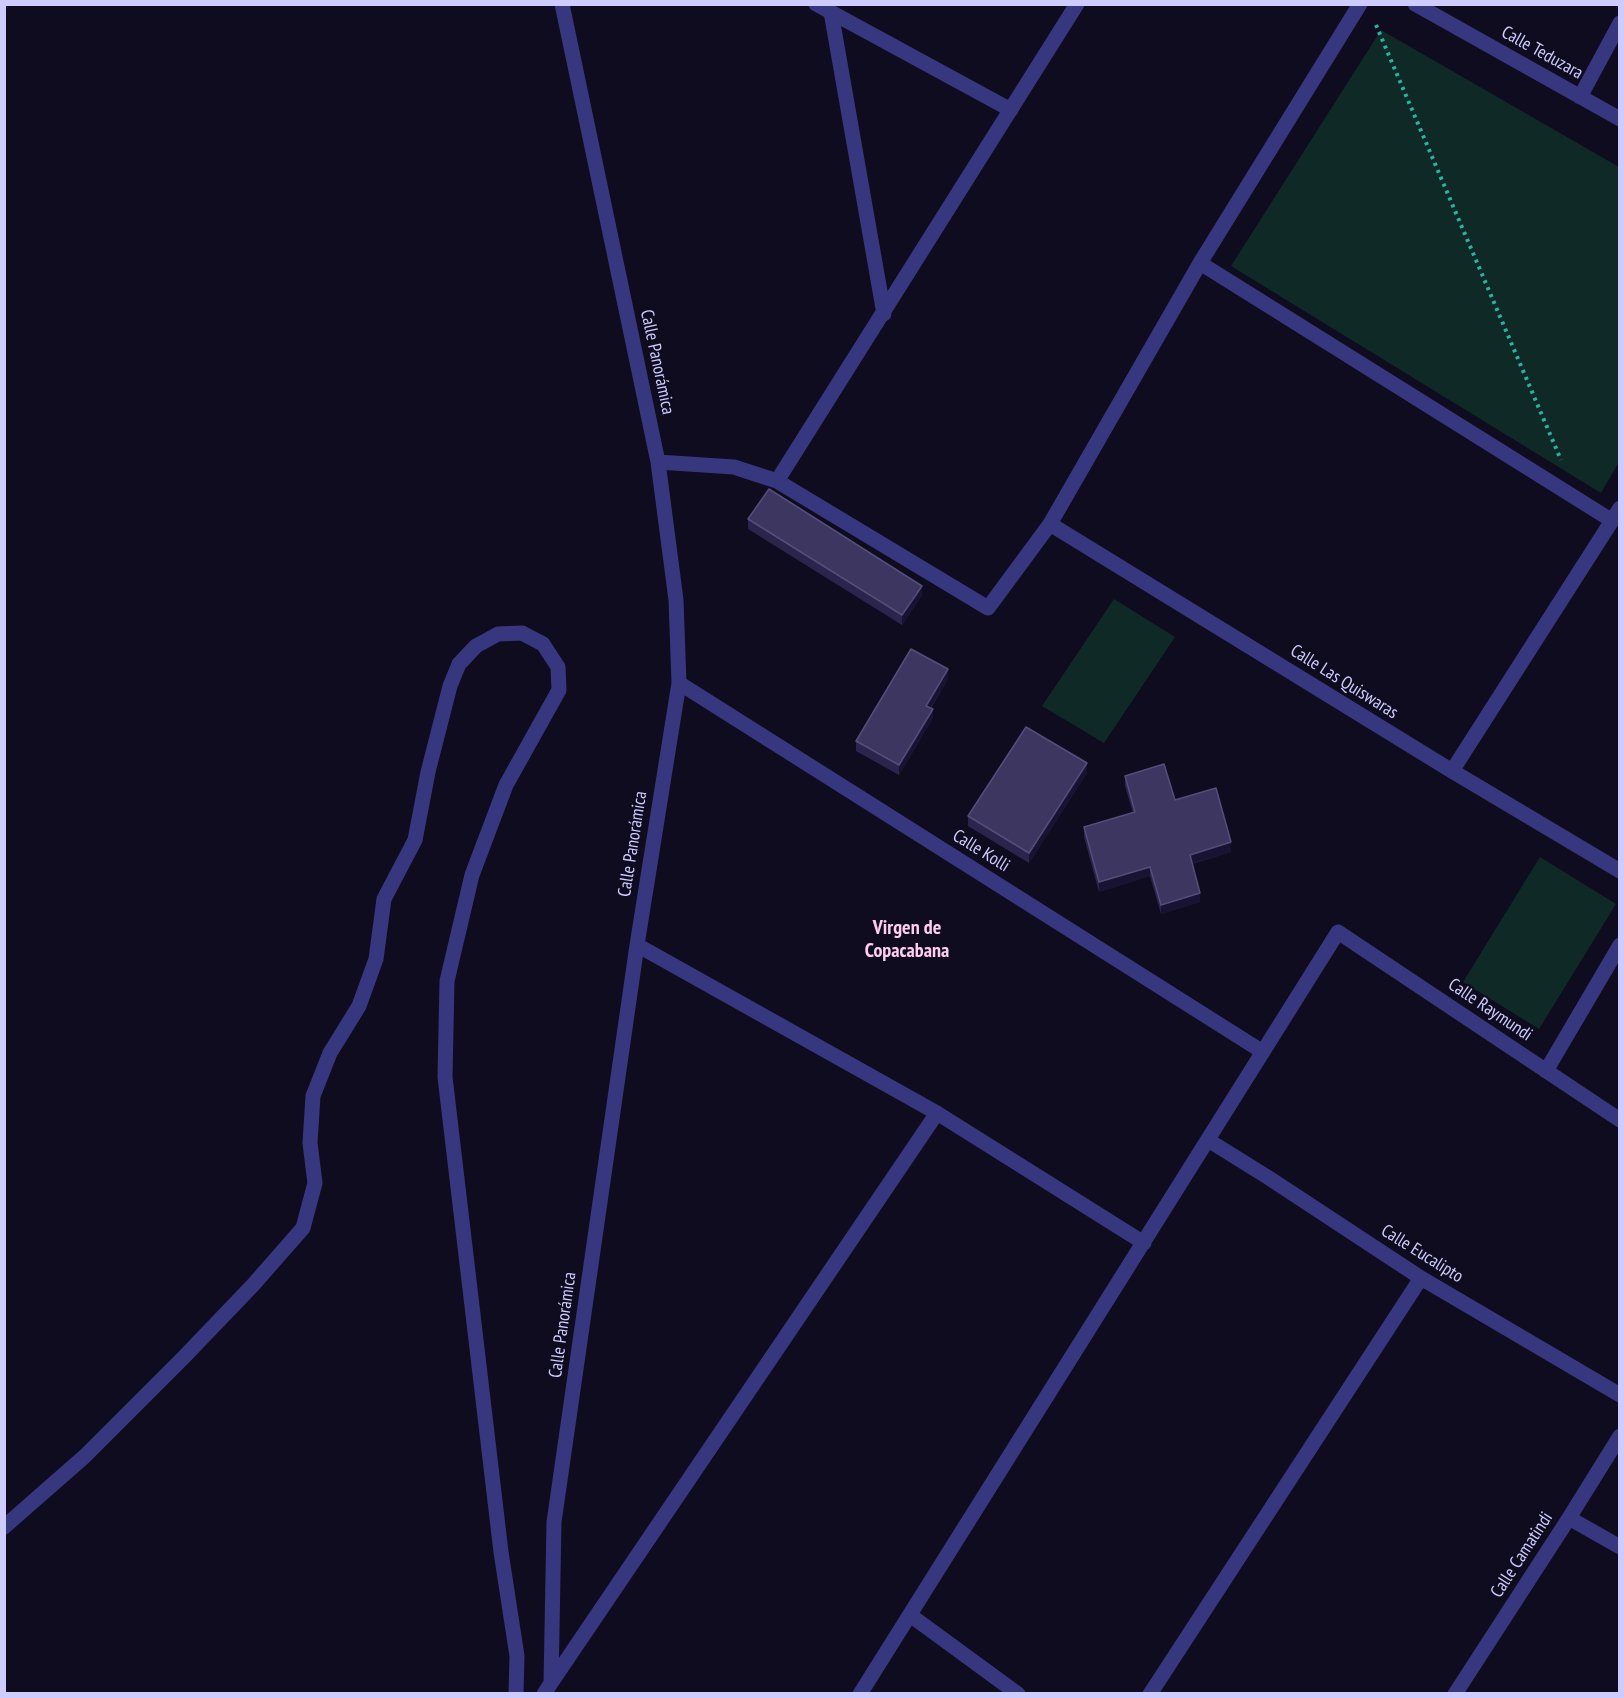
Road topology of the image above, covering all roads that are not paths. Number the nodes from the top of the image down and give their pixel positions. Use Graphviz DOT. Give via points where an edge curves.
graph roads {
  1 [pos="562,4"];
  2 [pos="816,4"];
  3 [pos="1077,4"];
  4 [pos="1360,4"];
  5 [pos="1415,4"];
  6 [pos="831,12"];
  7 [pos="1620,23"];
  8 [pos="1580,97"];
  9 [pos="1011,110"];
  10 [pos="1620,119"];
  11 [pos="1200,264"];
  12 [pos="884,314"];
  13 [pos="658,462"];
  14 [pos="777,481"];
  15 [pos="1615,514"];
  16 [pos="1050,524"];
  17 [pos="679,682"];
  18 [pos="1452,771"];
  19 [pos="1620,871"];
  20 [pos="637,945"];
  21 [pos="1620,945"];
  22 [pos="1263,1052"];
  23 [pos="1546,1071"];
  24 [pos="937,1113"];
  25 [pos="1620,1120"];
  26 [pos="1208,1140"];
  27 [pos="1144,1243"];
  28 [pos="1421,1278"];
  29 [pos="1620,1395"];
  30 [pos="1620,1436"];
  31 [pos="1569,1518"];
  32 [pos="4,1527"];
  33 [pos="1620,1547"];
  34 [pos="910,1615"];
  35 [pos="547,1688"];
  36 [pos="516,1694"];
  37 [pos="860,1694"];
  38 [pos="1018,1694"];
  39 [pos="1150,1694"];
  40 [pos="1455,1694"];
  1 -- 13 [label="street, Calle Panorámica"];
  2 -- 6 [label="street"];
  3 -- 9 [label="street"];
  4 -- 11 [label="street"];
  5 -- 8 [label="street, Calle Teduzara"];
  6 -- 9 [label="street"];
  6 -- 12 [label="street"];
  7 -- 8 [label="street"];
  8 -- 10 [label="street, Calle Teduzara"];
  9 -- 12 [label="street"];
  11 -- 15 [label="street" via="1578,500"];
  11 -- 16 [label="street"];
  12 -- 14 [label="street"];
  13 -- 14 [label="street" via="734,467"];
  13 -- 17 [label="street, Calle Panorámica" via="676,600"];
  14 -- 16 [label="street" via="988,608"];
  15 -- 18 [label="street"];
  16 -- 18 [label="street, Calle Las Quiswaras"];
  17 -- 20 [label="street, Calle Panorámica"];
  17 -- 22 [label="street, Calle Kolli"];
  18 -- 19 [label="street, Calle Las Quiswaras"];
  20 -- 24 [label="street"];
  20 -- 35 [label="street, Calle Panorámica" via="554,1522"];
  21 -- 23 [label="street"];
  22 -- 23 [label="street, Calle Raymundi" via="1338,932"];
  22 -- 26 [label="street"];
  23 -- 25 [label="street, Calle Raymundi"];
  24 -- 27 [label="street"];
  24 -- 35 [label="street"];
  26 -- 27 [label="street"];
  26 -- 28 [label="street, Calle Eucalipto"];
  27 -- 34 [label="street"];
  28 -- 29 [label="street, Calle Eucalipto"];
  28 -- 39 [label="street"];
  30 -- 31 [label="street, Calle Camatindi"];
  31 -- 33 [label="street"];
  31 -- 40 [label="street, Calle Camatindi"];
  32 -- 36 [label="street" via="85,1456 168,1373 303,1228 315,1183 310,1143 313,1096 330,1053 359,1006 376,959 384,899 415,840 450,686 459,664 476,646 498,634 522,633 543,644 558,667 559,690 506,785 472,875 447,981 445,1077 501,1552 517,1656"];
  34 -- 37 [label="street"];
  34 -- 38 [label="street"];
}
